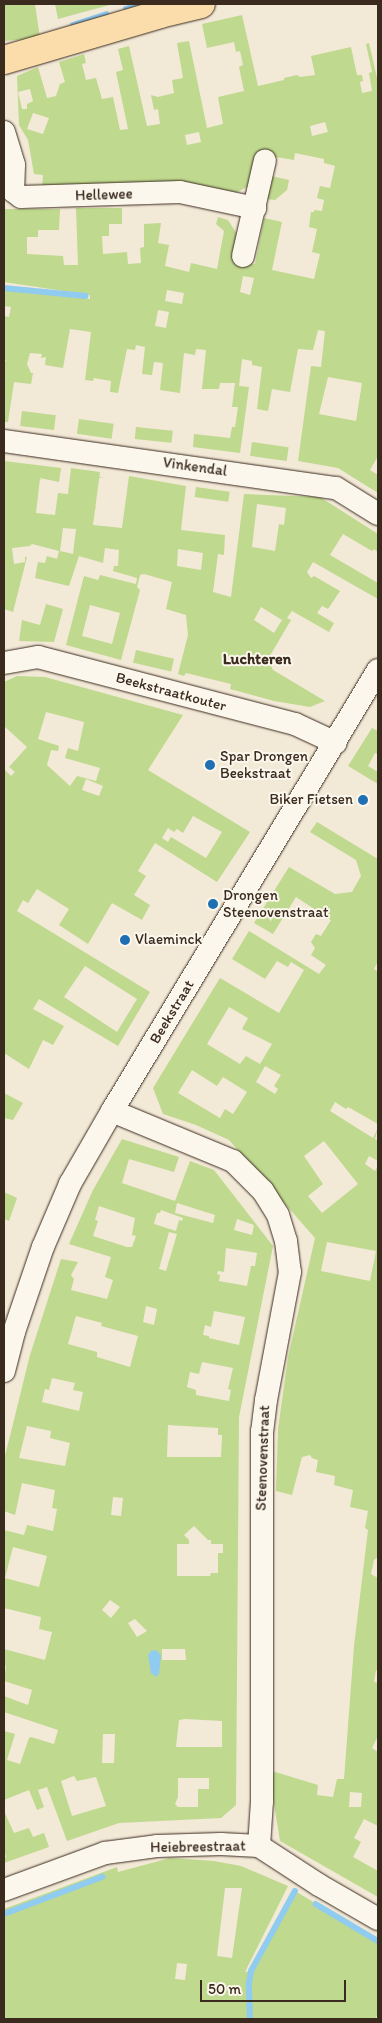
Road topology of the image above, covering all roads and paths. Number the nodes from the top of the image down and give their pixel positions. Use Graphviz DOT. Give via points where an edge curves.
graph roads {
  1 [pos="201,4"];
  2 [pos="4,60"];
  3 [pos="4,132"];
  4 [pos="265,160"];
  5 [pos="254,208"];
  6 [pos="243,256"];
  7 [pos="4,441"];
  8 [pos="378,514"];
  9 [pos="4,663"];
  10 [pos="378,670"];
  11 [pos="336,743"];
  12 [pos="112,1111"];
  13 [pos="4,1371"];
  14 [pos="258,1846"];
  15 [pos="4,1890"];
  16 [pos="378,1919"];
  1 -- 2 [label="main road"];
  3 -- 5 [label="street, Hellewee" via="14,165 13,191 22,197 180,192"];
  4 -- 5 [label="street"];
  5 -- 6 [label="street"];
  7 -- 8 [label="street, Vinkendal" via="336,488"];
  9 -- 11 [label="street, Beekstraatkouter" via="38,657 295,724"];
  10 -- 11 [label="street, Beekstraat"];
  11 -- 12 [label="street, Beekstraat"];
  12 -- 13 [label="street, Beekstraat" via="70,1184 43,1247"];
  12 -- 14 [label="street, Steenovenstraat" via="233,1161 264,1191 278,1215 286,1241 290,1272 262,1432 262,1801"];
  14 -- 15 [label="street, Heiebreestraat" via="157,1846 105,1853"];
  14 -- 16 [label="street, Heiebreestraat"];
}
